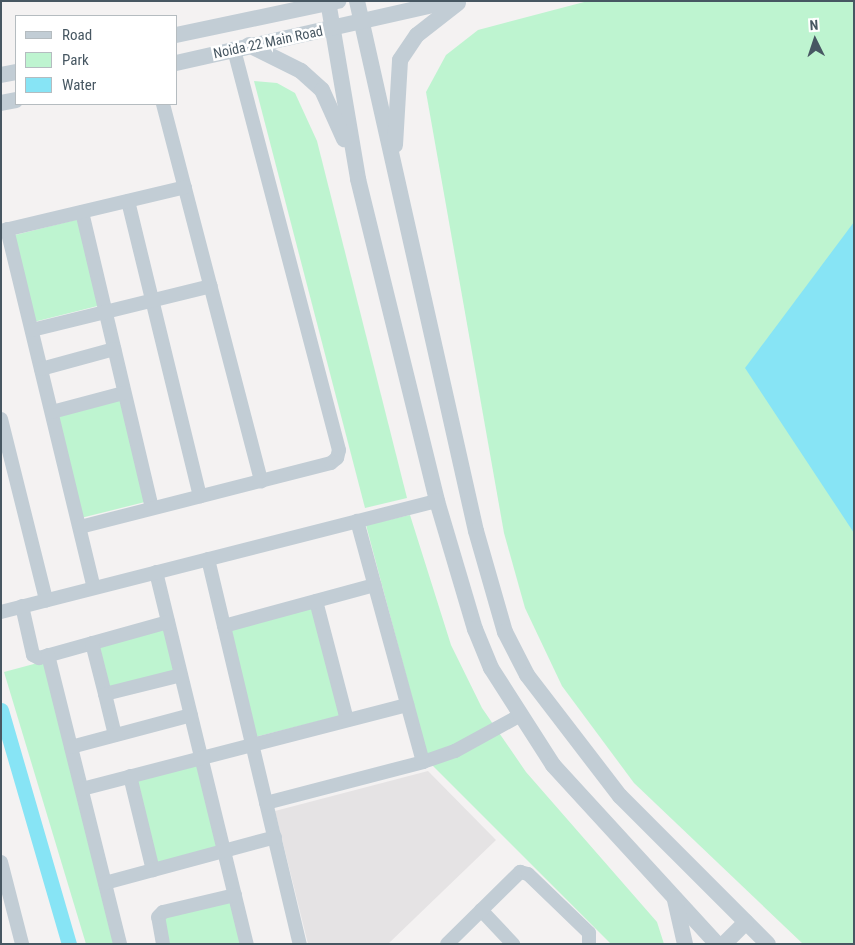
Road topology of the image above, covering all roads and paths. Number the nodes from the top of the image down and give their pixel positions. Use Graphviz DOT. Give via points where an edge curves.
graph roads {
  1 [pos="272,1"];
  2 [pos="357,1"];
  3 [pos="452,1"];
  4 [pos="459,1"];
  5 [pos="332,2"];
  6 [pos="226,23"];
  7 [pos="361,23"];
  8 [pos="333,28"];
  9 [pos="178,35"];
  10 [pos="241,47"];
  11 [pos="178,63"];
  12 [pos="15,72"];
  13 [pos="1,75"];
  14 [pos="15,100"];
  15 [pos="1,104"];
  16 [pos="163,105"];
  17 [pos="394,172"];
  18 [pos="358,179"];
  19 [pos="185,187"];
  20 [pos="128,201"];
  21 [pos="82,212"];
  22 [pos="4,230"];
  23 [pos="211,286"];
  24 [pos="152,300"];
  25 [pos="105,312"];
  26 [pos="32,330"];
  27 [pos="114,349"];
  28 [pos="41,369"];
  29 [pos="124,393"];
  30 [pos="52,412"];
  31 [pos="1,419"];
  32 [pos="260,481"];
  33 [pos="200,496"];
  34 [pos="437,501"];
  35 [pos="152,508"];
  36 [pos="357,521"];
  37 [pos="80,527"];
  38 [pos="208,559"];
  39 [pos="156,572"];
  40 [pos="375,585"];
  41 [pos="94,588"];
  42 [pos="46,600"];
  43 [pos="316,601"];
  44 [pos="22,606"];
  45 [pos="1,612"];
  46 [pos="168,622"];
  47 [pos="224,626"];
  48 [pos="92,643"];
  49 [pos="48,655"];
  50 [pos="181,675"];
  51 [pos="104,694"];
  52 [pos="408,705"];
  53 [pos="191,715"];
  54 [pos="519,716"];
  55 [pos="346,720"];
  56 [pos="115,736"];
  57 [pos="252,743"];
  58 [pos="71,747"];
  59 [pos="201,756"];
  60 [pos="423,762"];
  61 [pos="130,776"];
  62 [pos="82,789"];
  63 [pos="266,803"];
  64 [pos="275,837"];
  65 [pos="224,851"];
  66 [pos="2,868"];
  67 [pos="153,870"];
  68 [pos="105,883"];
  69 [pos="235,895"];
  70 [pos="675,899"];
  71 [pos="481,910"];
  72 [pos="8,919"];
  73 [pos="746,922"];
  74 [pos="759,941"];
  75 [pos="22,944"];
  76 [pos="120,944"];
  77 [pos="163,944"];
  78 [pos="247,944"];
  79 [pos="300,944"];
  80 [pos="447,944"];
  81 [pos="513,944"];
  82 [pos="589,944"];
  83 [pos="685,944"];
  84 [pos="717,944"];
  85 [pos="724,944"];
  1 -- 6 [label="street"];
  2 -- 7 [label="street"];
  3 -- 7 [label="street, Noida 22 Main Road"];
  4 -- 17 [label="street" via="417,35 400,60"];
  5 -- 6 [label="street, Noida 22 Main Road"];
  5 -- 8 [label="street"];
  6 -- 9 [label="street, Noida 22 Main Road"];
  7 -- 8 [label="street, Noida 22 Main Road"];
  7 -- 17 [label="street"];
  8 -- 10 [label="street, Noida 22 Main Road"];
  8 -- 18 [label="street"];
  10 -- 11 [label="street, Noida 22 Main Road"];
  10 -- 18 [label="street" via="301,71 322,90 335,114"];
  10 -- 32 [label="street" via="339,450 331,463"];
  12 -- 13 [label="street"];
  14 -- 15 [label="street"];
  16 -- 19 [label="street"];
  17 -- 73 [label="street" via="476,531 505,632 527,675 620,796"];
  18 -- 34 [label="street"];
  19 -- 20 [label="street"];
  19 -- 23 [label="street"];
  20 -- 21 [label="street"];
  20 -- 24 [label="street"];
  21 -- 22 [label="street"];
  21 -- 25 [label="street"];
  22 -- 26 [label="street"];
  23 -- 24 [label="street"];
  23 -- 32 [label="street"];
  24 -- 25 [label="street"];
  24 -- 33 [label="street"];
  25 -- 26 [label="street"];
  25 -- 27 [label="street"];
  26 -- 28 [label="street"];
  27 -- 28 [label="street"];
  27 -- 29 [label="street"];
  28 -- 30 [label="street"];
  29 -- 30 [label="street"];
  29 -- 35 [label="street"];
  30 -- 37 [label="street"];
  31 -- 42 [label="street"];
  32 -- 33 [label="street"];
  33 -- 35 [label="street"];
  34 -- 36 [label="street"];
  34 -- 54 [label="street" via="475,629 491,668"];
  35 -- 37 [label="street"];
  36 -- 38 [label="street"];
  36 -- 40 [label="street"];
  37 -- 41 [label="street"];
  38 -- 39 [label="street"];
  38 -- 47 [label="street"];
  39 -- 41 [label="street"];
  39 -- 46 [label="street"];
  40 -- 43 [label="street"];
  40 -- 52 [label="street"];
  41 -- 42 [label="street"];
  42 -- 44 [label="street"];
  43 -- 47 [label="street"];
  43 -- 55 [label="street"];
  44 -- 45 [label="street"];
  44 -- 49 [label="street" via="33,655 39,658"];
  46 -- 48 [label="street"];
  46 -- 50 [label="street"];
  47 -- 57 [label="street"];
  48 -- 49 [label="street"];
  48 -- 51 [label="street"];
  49 -- 58 [label="street"];
  50 -- 51 [label="street"];
  50 -- 53 [label="street"];
  51 -- 56 [label="street"];
  52 -- 55 [label="street"];
  52 -- 60 [label="street"];
  53 -- 56 [label="street"];
  53 -- 59 [label="street"];
  54 -- 60 [label="street" via="455,751"];
  54 -- 70 [label="street" via="553,765"];
  55 -- 57 [label="street"];
  56 -- 58 [label="street"];
  57 -- 59 [label="street"];
  57 -- 63 [label="street"];
  58 -- 62 [label="street"];
  59 -- 61 [label="street"];
  59 -- 65 [label="street"];
  60 -- 63 [label="street"];
  61 -- 62 [label="street"];
  61 -- 67 [label="street"];
  62 -- 68 [label="street"];
  63 -- 64 [label="street"];
  64 -- 65 [label="street"];
  64 -- 79 [label="street"];
  65 -- 67 [label="street"];
  65 -- 69 [label="street"];
  66 -- 72 [label="street"];
  67 -- 68 [label="street"];
  68 -- 76 [label="street"];
  69 -- 77 [label="street" via="163,912 158,917"];
  69 -- 78 [label="street"];
  70 -- 83 [label="street"];
  70 -- 84 [label="street"];
  71 -- 80 [label="street"];
  71 -- 81 [label="street"];
  71 -- 82 [label="street" via="514,876 520,872 528,874 589,933"];
  72 -- 75 [label="street"];
  73 -- 74 [label="street"];
  73 -- 85 [label="street"];
}
